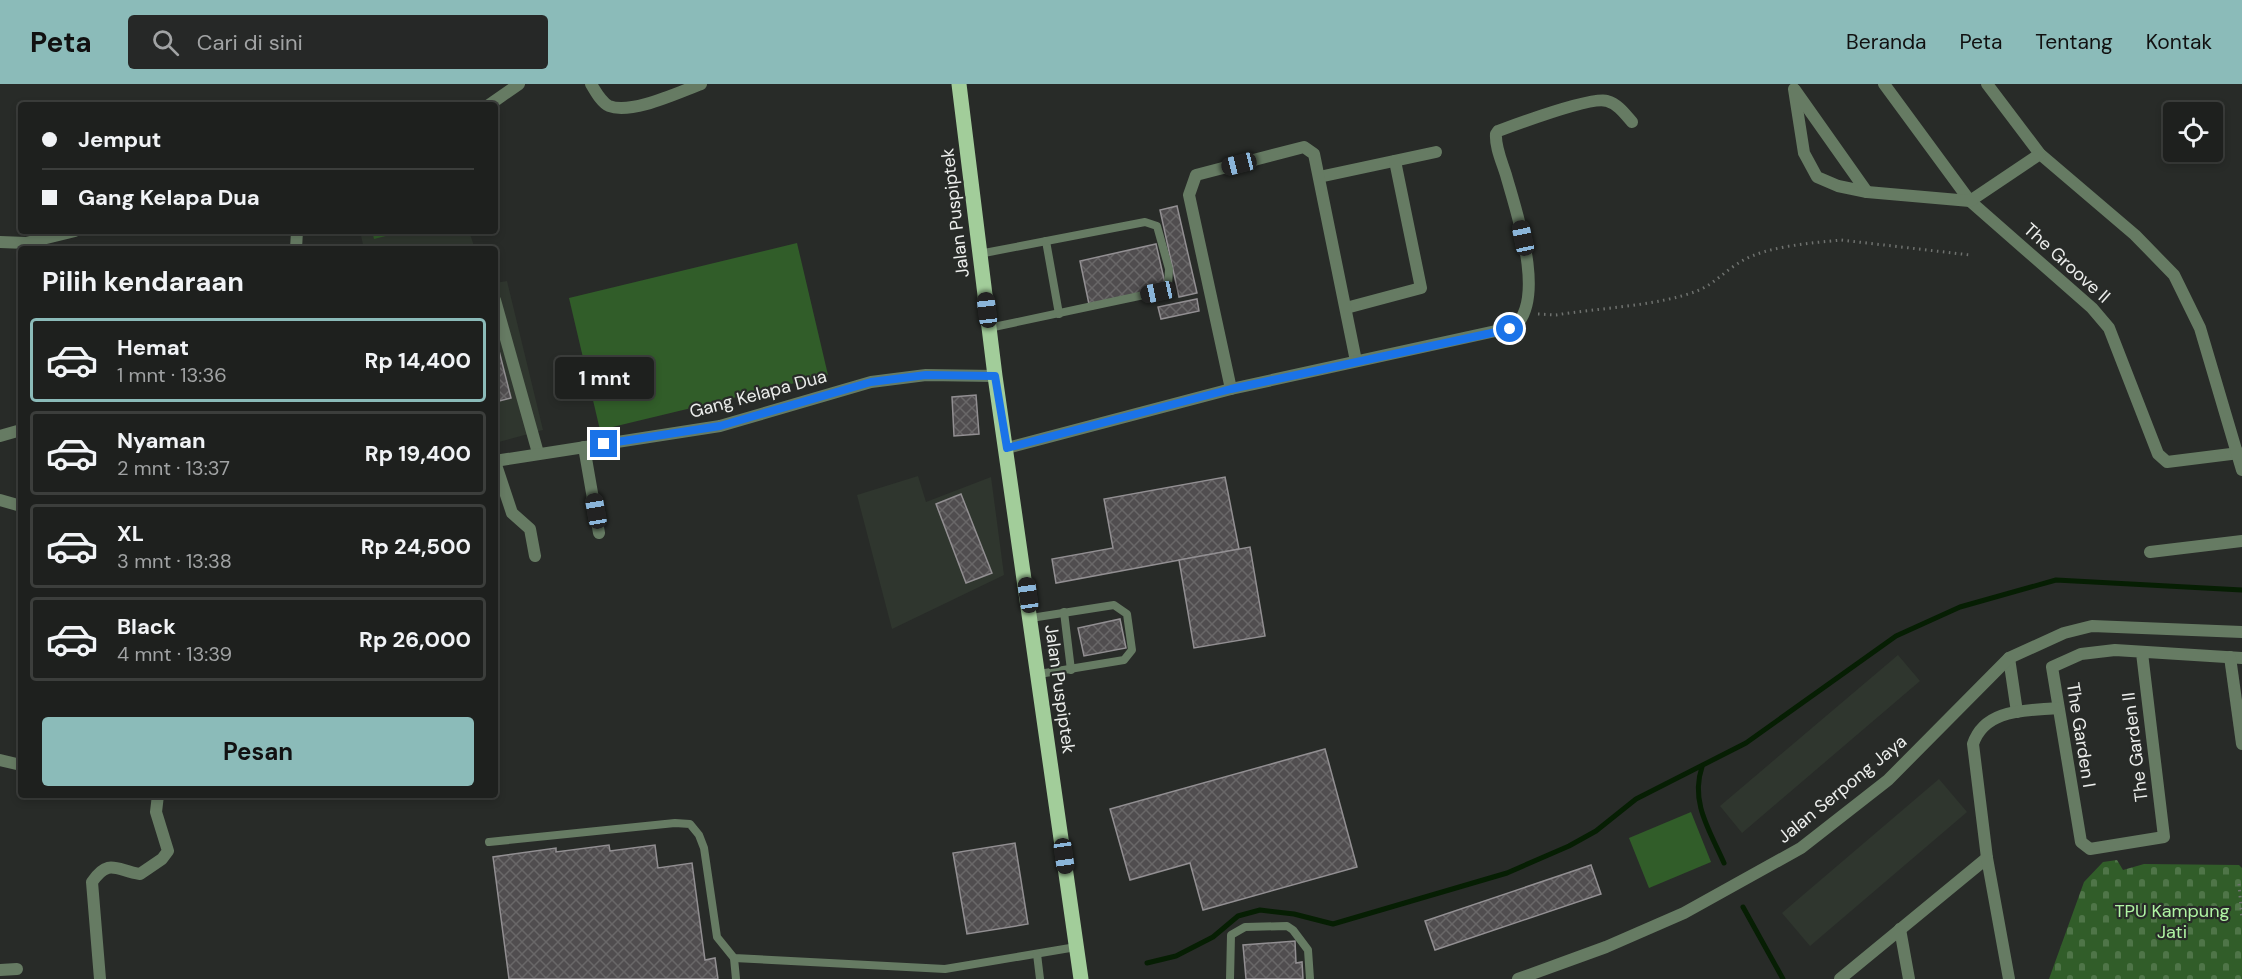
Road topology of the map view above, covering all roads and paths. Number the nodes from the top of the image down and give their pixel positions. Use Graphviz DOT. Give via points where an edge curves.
graph roads {
  1 [pos="519,84"];
  2 [pos="591,84"];
  3 [pos="701,84"];
  4 [pos="959,84"];
  5 [pos="1884,84"];
  6 [pos="1987,84"];
  7 [pos="1792,86"];
  8 [pos="493,102"];
  9 [pos="1632,122"];
  10 [pos="1436,152"];
  11 [pos="2040,154"];
  12 [pos="1395,161"];
  13 [pos="1319,177"];
  14 [pos="1867,192"];
  15 [pos="1970,201"];
  16 [pos="63,234"];
  17 [pos="1046,241"];
  18 [pos="0,242"];
  19 [pos="980,254"];
  20 [pos="1970,255"];
  21 [pos="1346,308"];
  22 [pos="498,311"];
  23 [pos="1059,314"];
  24 [pos="1524,314"];
  25 [pos="989,328"];
  26 [pos="1356,361"];
  27 [pos="995,376"];
  28 [pos="1231,389"];
  29 [pos="18,431"];
  30 [pos="0,436"];
  31 [pos="584,447"];
  32 [pos="1007,448"];
  33 [pos="538,453"];
  34 [pos="2238,453"];
  35 [pos="498,461"];
  36 [pos="2242,470"];
  37 [pos="498,471"];
  38 [pos="0,500"];
  39 [pos="18,505"];
  40 [pos="599,532"];
  41 [pos="2242,541"];
  42 [pos="2150,552"];
  43 [pos="535,556"];
  44 [pos="1064,612"];
  45 [pos="1031,618"];
  46 [pos="2242,632"];
  47 [pos="2142,653"];
  48 [pos="2236,657"];
  49 [pos="2009,658"];
  50 [pos="1071,670"];
  51 [pos="1038,674"];
  52 [pos="2058,708"];
  53 [pos="2017,712"];
  54 [pos="2242,744"];
  55 [pos="0,760"];
  56 [pos="18,764"];
  57 [pos="158,798"];
  58 [pos="2164,837"];
  59 [pos="489,842"];
  60 [pos="1987,858"];
  61 [pos="2239,884"];
  62 [pos="2242,918"];
  63 [pos="1900,929"];
  64 [pos="1076,947"];
  65 [pos="1037,954"];
  66 [pos="734,958"];
  67 [pos="16,969"];
  68 [pos="945,969"];
  69 [pos="0,970"];
  70 [pos="100,979"];
  71 [pos="736,979"];
  72 [pos="947,979"];
  73 [pos="1040,979"];
  74 [pos="1081,979"];
  75 [pos="1230,979"];
  76 [pos="1310,979"];
  77 [pos="1518,979"];
  78 [pos="1840,979"];
  79 [pos="1909,979"];
  80 [pos="2009,979"];
  1 -- 8 [label="street"];
  2 -- 3 [label="street" via="607,105 616,107 650,102"];
  4 -- 19 [label="main road, Jalan Puspiptek"];
  5 -- 15 [label="street, The Groove II"];
  6 -- 11 [label="street"];
  7 -- 14 [label="street"];
  7 -- 14 [label="street" via="1804,153 1817,177"];
  9 -- 24 [label="street" via="1609,102 1595,100 1498,130 1523,238 1529,290"];
  10 -- 12 [label="street"];
  11 -- 15 [label="street"];
  11 -- 34 [label="street" via="2135,235 2175,275 2200,328"];
  12 -- 13 [label="street"];
  12 -- 21 [label="street" via="1421,288"];
  13 -- 21 [label="street"];
  13 -- 28 [label="street" via="1314,154 1304,147 1193,178 1189,195"];
  14 -- 15 [label="street"];
  15 -- 34 [label="street, The Groove II" via="2109,328 2158,454 2168,462"];
  16 -- 18 [label="street" via="26,243"];
  17 -- 19 [label="lane"];
  17 -- 23 [label="lane"];
  17 -- 23 [label="lane" via="1145,222 1157,226 1169,269 1165,290"];
  19 -- 25 [label="main road, Jalan Puspiptek"];
  20 -- 24 [label="path" via="1829,241 1761,253 1699,290 1677,297 1556,315"];
  21 -- 26 [label="street"];
  22 -- 33 [label="street"];
  23 -- 25 [label="lane"];
  24 -- 26 [label="street" via="1510,329"];
  25 -- 27 [label="main road, Jalan Puspiptek"];
  26 -- 28 [label="street"];
  27 -- 31 [label="street, Gang Kelapa Dua" via="926,375 871,382 720,426"];
  27 -- 32 [label="main road, Jalan Puspiptek"];
  28 -- 32 [label="street"];
  29 -- 30 [label="street"];
  31 -- 33 [label="street, Gang Kelapa Dua"];
  31 -- 40 [label="street"];
  32 -- 45 [label="main road, Jalan Puspiptek"];
  33 -- 35 [label="street, Gang Kelapa Dua"];
  34 -- 36 [label="street"];
  37 -- 43 [label="street" via="512,513 530,529"];
  38 -- 39 [label="street"];
  41 -- 42 [label="street"];
  44 -- 45 [label="lane"];
  44 -- 50 [label="lane"];
  44 -- 50 [label="lane" via="1108,604 1120,608 1127,614 1132,650 1124,660"];
  45 -- 51 [label="main road, Jalan Puspiptek"];
  46 -- 49 [label="street, Jalan Serpong Jaya" via="2092,626 2064,633"];
  47 -- 48 [label="street, The Garden I"];
  47 -- 52 [label="street, The Garden I" via="2094,652 2052,667"];
  47 -- 58 [label="street, The Garden II"];
  48 -- 54 [label="street"];
  49 -- 53 [label="street"];
  49 -- 77 [label="street, Jalan Serpong Jaya" via="1888,780 1801,848 1684,912 1606,947"];
  50 -- 51 [label="lane"];
  51 -- 64 [label="main road, Jalan Puspiptek"];
  52 -- 53 [label="street"];
  52 -- 58 [label="street, The Garden I" via="2084,846 2090,849"];
  53 -- 60 [label="street" via="1988,721 1977,731 1973,744"];
  55 -- 56 [label="street"];
  57 -- 70 [label="street" via="156,812 168,851 162,859 140,874 115,866 100,871 92,882"];
  59 -- 66 [label="lane" via="690,824 704,848 717,937"];
  60 -- 63 [label="street"];
  60 -- 80 [label="street"];
  61 -- 62 [label="path"];
  63 -- 78 [label="street"];
  63 -- 79 [label="street"];
  64 -- 65 [label="lane"];
  64 -- 74 [label="main road, Jalan Puspiptek"];
  65 -- 68 [label="lane"];
  65 -- 73 [label="lane"];
  66 -- 68 [label="lane"];
  66 -- 71 [label="lane"];
  67 -- 69 [label="street"];
  68 -- 72 [label="lane"];
  75 -- 76 [label="lane" via="1231,935 1245,927 1287,926 1300,936 1308,950"];
}
